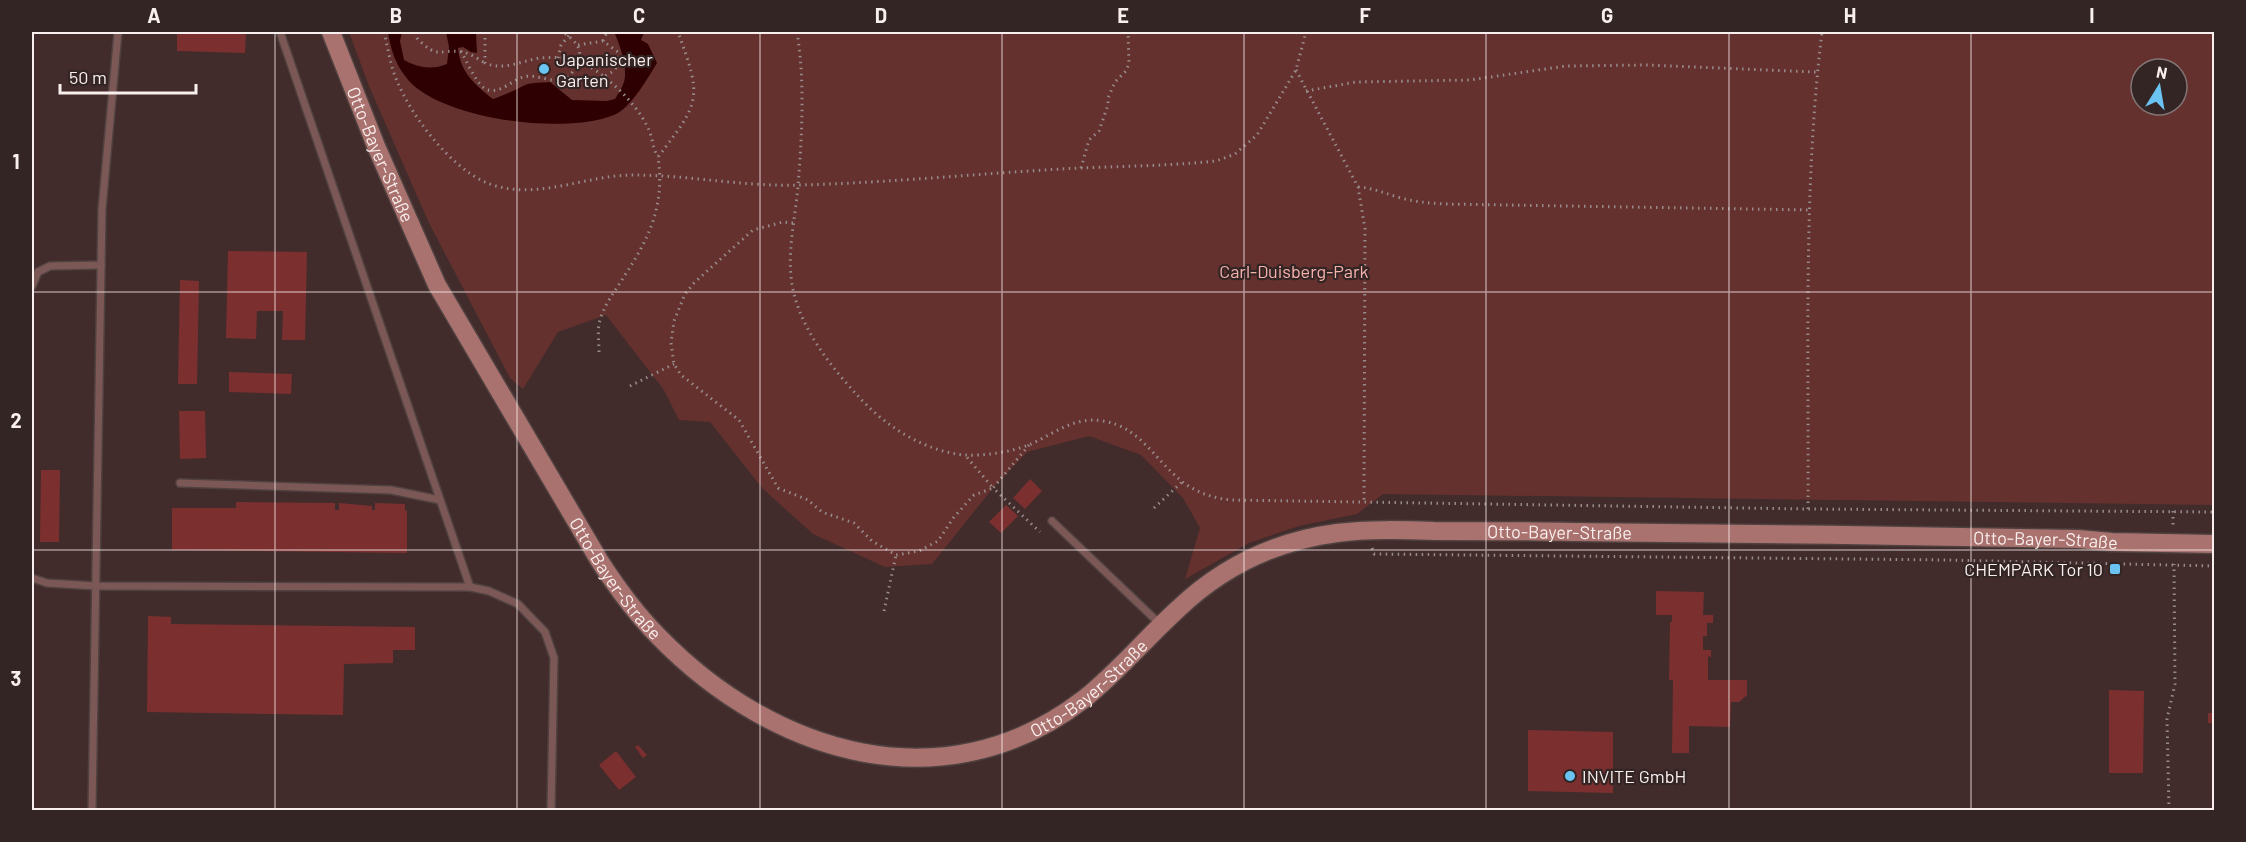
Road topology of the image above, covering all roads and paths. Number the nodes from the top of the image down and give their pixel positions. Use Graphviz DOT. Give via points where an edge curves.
graph roads {
  1 [pos="118,32"];
  2 [pos="280,32"];
  3 [pos="331,32"];
  4 [pos="384,32"];
  5 [pos="416,32"];
  6 [pos="485,32"];
  7 [pos="563,32"];
  8 [pos="572,32"];
  9 [pos="607,32"];
  10 [pos="678,32"];
  11 [pos="797,32"];
  12 [pos="1128,32"];
  13 [pos="1306,32"];
  14 [pos="1822,32"];
  15 [pos="569,36"];
  16 [pos="603,41"];
  17 [pos="577,45"];
  18 [pos="461,51"];
  19 [pos="558,58"];
  20 [pos="578,60"];
  21 [pos="485,63"];
  22 [pos="1296,70"];
  23 [pos="1817,72"];
  24 [pos="605,76"];
  25 [pos="1306,91"];
  26 [pos="658,158"];
  27 [pos="1081,168"];
  28 [pos="661,176"];
  29 [pos="798,186"];
  30 [pos="1358,187"];
  31 [pos="1810,210"];
  32 [pos="793,223"];
  33 [pos="101,265"];
  34 [pos="32,286"];
  35 [pos="599,352"];
  36 [pos="674,364"];
  37 [pos="630,386"];
  38 [pos="1030,444"];
  39 [pos="965,455"];
  40 [pos="1182,482"];
  41 [pos="180,483"];
  42 [pos="993,488"];
  43 [pos="440,500"];
  44 [pos="1364,501"];
  45 [pos="1154,508"];
  46 [pos="1808,509"];
  47 [pos="2173,512"];
  48 [pos="2214,512"];
  49 [pos="1052,521"];
  50 [pos="1365,531"];
  51 [pos="1040,532"];
  52 [pos="2173,543"];
  53 [pos="2214,544"];
  54 [pos="896,555"];
  55 [pos="2174,564"];
  56 [pos="2214,566"];
  57 [pos="32,578"];
  58 [pos="96,586"];
  59 [pos="470,587"];
  60 [pos="884,611"];
  61 [pos="1161,625"];
  62 [pos="92,810"];
  63 [pos="551,810"];
  64 [pos="2169,810"];
  1 -- 33 [label="lane" via="102,209"];
  2 -- 43 [label="lane"];
  3 -- 61 [label="street, Otto-Bayer-Straße" via="437,285 599,560 657,636 723,692 782,726 830,746 903,758 953,755 1022,735 1064,712 1102,684"];
  4 -- 28 [label="path" via="396,79 419,120 445,151 476,177 498,186 531,191 615,176"];
  5 -- 18 [label="path" via="425,46 441,54"];
  6 -- 21 [label="path"];
  7 -- 15 [label="path"];
  8 -- 15 [label="path"];
  9 -- 16 [label="path"];
  10 -- 26 [label="path" via="693,73 693,104"];
  11 -- 29 [label="path" via="801,54"];
  12 -- 27 [label="path" via="1129,63 1111,90 1099,130 1089,140"];
  13 -- 22 [label="path"];
  14 -- 23 [label="path"];
  15 -- 17 [label="path"];
  15 -- 19 [label="path" via="561,45"];
  16 -- 17 [label="path"];
  16 -- 24 [label="path" via="618,52 619,59 616,70"];
  17 -- 20 [label="path"];
  18 -- 20 [label="path" via="476,78 488,90 503,88 523,77 562,80 570,76"];
  18 -- 21 [label="path"];
  19 -- 20 [label="path"];
  19 -- 21 [label="path" via="540,58 507,67"];
  20 -- 24 [label="path"];
  22 -- 25 [label="path"];
  22 -- 27 [label="path" via="1257,135 1235,154 1206,162"];
  23 -- 25 [label="path" via="1566,66 1470,80 1356,82"];
  23 -- 31 [label="path"];
  24 -- 26 [label="path" via="647,124"];
  25 -- 30 [label="path"];
  26 -- 28 [label="path"];
  27 -- 29 [label="path"];
  28 -- 29 [label="path"];
  28 -- 35 [label="path" via="660,195 644,243 603,313 598,330"];
  29 -- 32 [label="path"];
  30 -- 31 [label="path" via="1444,204"];
  30 -- 44 [label="path" via="1365,229"];
  31 -- 46 [label="path"];
  32 -- 36 [label="path" via="753,230 694,283 674,321"];
  32 -- 39 [label="path" via="790,252 794,293 804,321 831,364 870,410 898,430 927,445"];
  33 -- 34 [label="lane" via="50,266 38,272"];
  33 -- 58 [label="lane"];
  36 -- 37 [label="path"];
  36 -- 54 [label="path" via="681,375 739,420 778,488 808,500 822,512 854,523 872,541"];
  38 -- 39 [label="path"];
  38 -- 40 [label="path" via="1076,422 1112,423 1134,433"];
  38 -- 42 [label="path"];
  39 -- 42 [label="path"];
  40 -- 44 [label="path" via="1205,495 1231,500"];
  40 -- 45 [label="path"];
  41 -- 43 [label="lane" via="391,489"];
  42 -- 51 [label="path"];
  42 -- 54 [label="path" via="974,495 938,541 919,551"];
  43 -- 59 [label="lane"];
  44 -- 46 [label="path"];
  46 -- 47 [label="path"];
  47 -- 48 [label="path"];
  47 -- 52 [label="path"];
  49 -- 61 [label="lane"];
  50 -- 52 [label="street, Otto-Bayer-Straße" via="2078,538"];
  50 -- 55 [label="path" via="1374,554"];
  50 -- 61 [label="street, Otto-Bayer-Straße" via="1313,537 1264,552 1218,576"];
  52 -- 53 [label="street, Otto-Bayer-Straße"];
  52 -- 55 [label="path"];
  54 -- 60 [label="path"];
  55 -- 56 [label="path"];
  55 -- 64 [label="path" via="2175,684 2167,718"];
  57 -- 58 [label="lane" via="47,583"];
  58 -- 59 [label="lane"];
  58 -- 62 [label="lane"];
  59 -- 63 [label="lane" via="518,604 545,632 554,658"];
}
